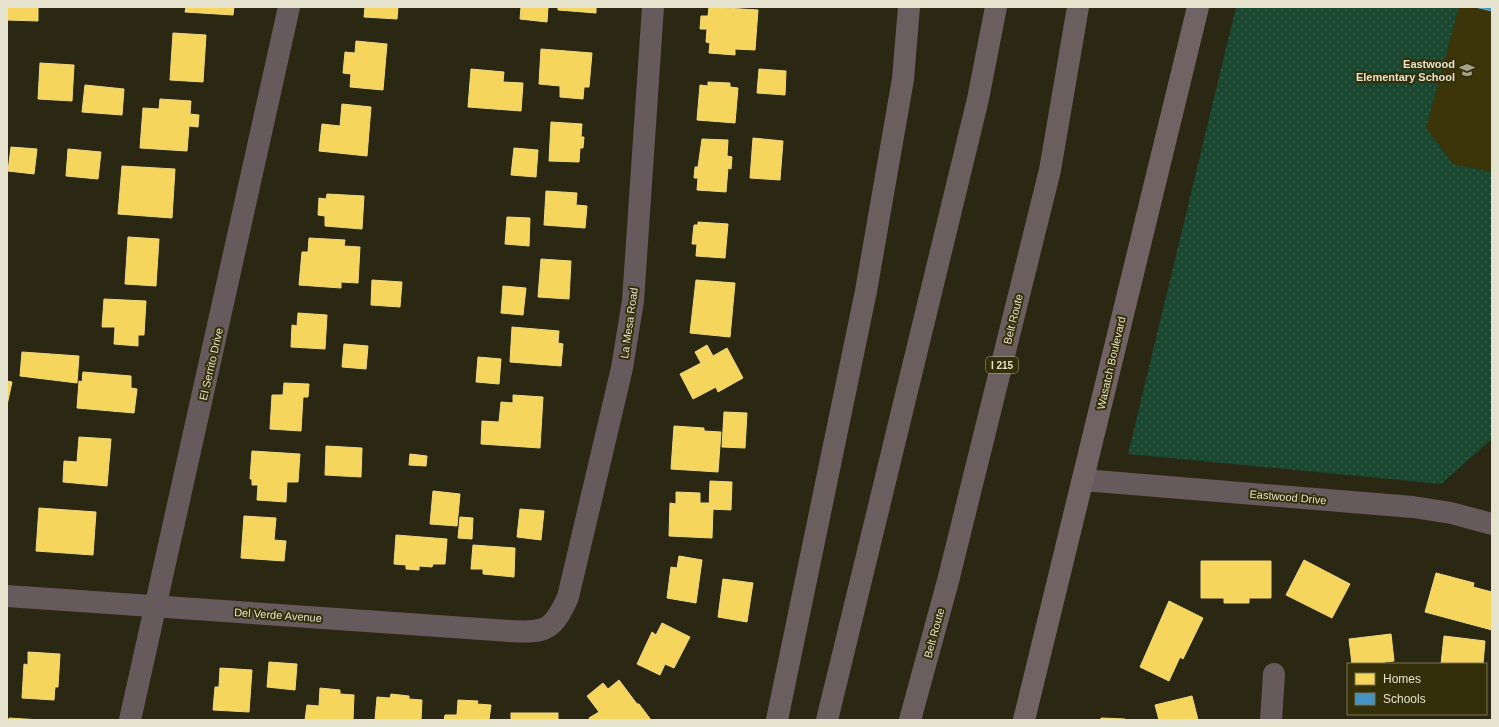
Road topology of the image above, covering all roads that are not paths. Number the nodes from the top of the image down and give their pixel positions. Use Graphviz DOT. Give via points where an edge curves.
graph roads {
  1 [pos="289,7"];
  2 [pos="653,7"];
  3 [pos="909,7"];
  4 [pos="996,7"];
  5 [pos="1078,7"];
  6 [pos="1198,7"];
  7 [pos="1083,480"];
  8 [pos="1492,524"];
  9 [pos="7,596"];
  10 [pos="156,606"];
  11 [pos="550,628"];
  12 [pos="1274,674"];
  13 [pos="130,720"];
  14 [pos="777,720"];
  15 [pos="827,720"];
  16 [pos="910,720"];
  17 [pos="1024,720"];
  18 [pos="1271,720"];
  1 -- 10 [label="street, El Serrito Drive"];
  2 -- 11 [label="street, La Mesa Road" via="629,334 568,598"];
  3 -- 14 [label="highway" via="904,79 866,291"];
  4 -- 15 [label="highway" via="976,107"];
  5 -- 16 [label="highway, Belt Route / I 215" via="1050,170 950,574"];
  6 -- 7 [label="main road, Wasatch Boulevard"];
  7 -- 8 [label="street, Eastwood Drive" via="1414,507 1451,513"];
  7 -- 17 [label="main road, Wasatch Boulevard"];
  9 -- 10 [label="street, Del Verde Avenue"];
  10 -- 11 [label="street, Del Verde Avenue" via="510,631 537,631"];
  10 -- 13 [label="street, El Serrito Drive"];
  12 -- 18 [label="street"];
}
